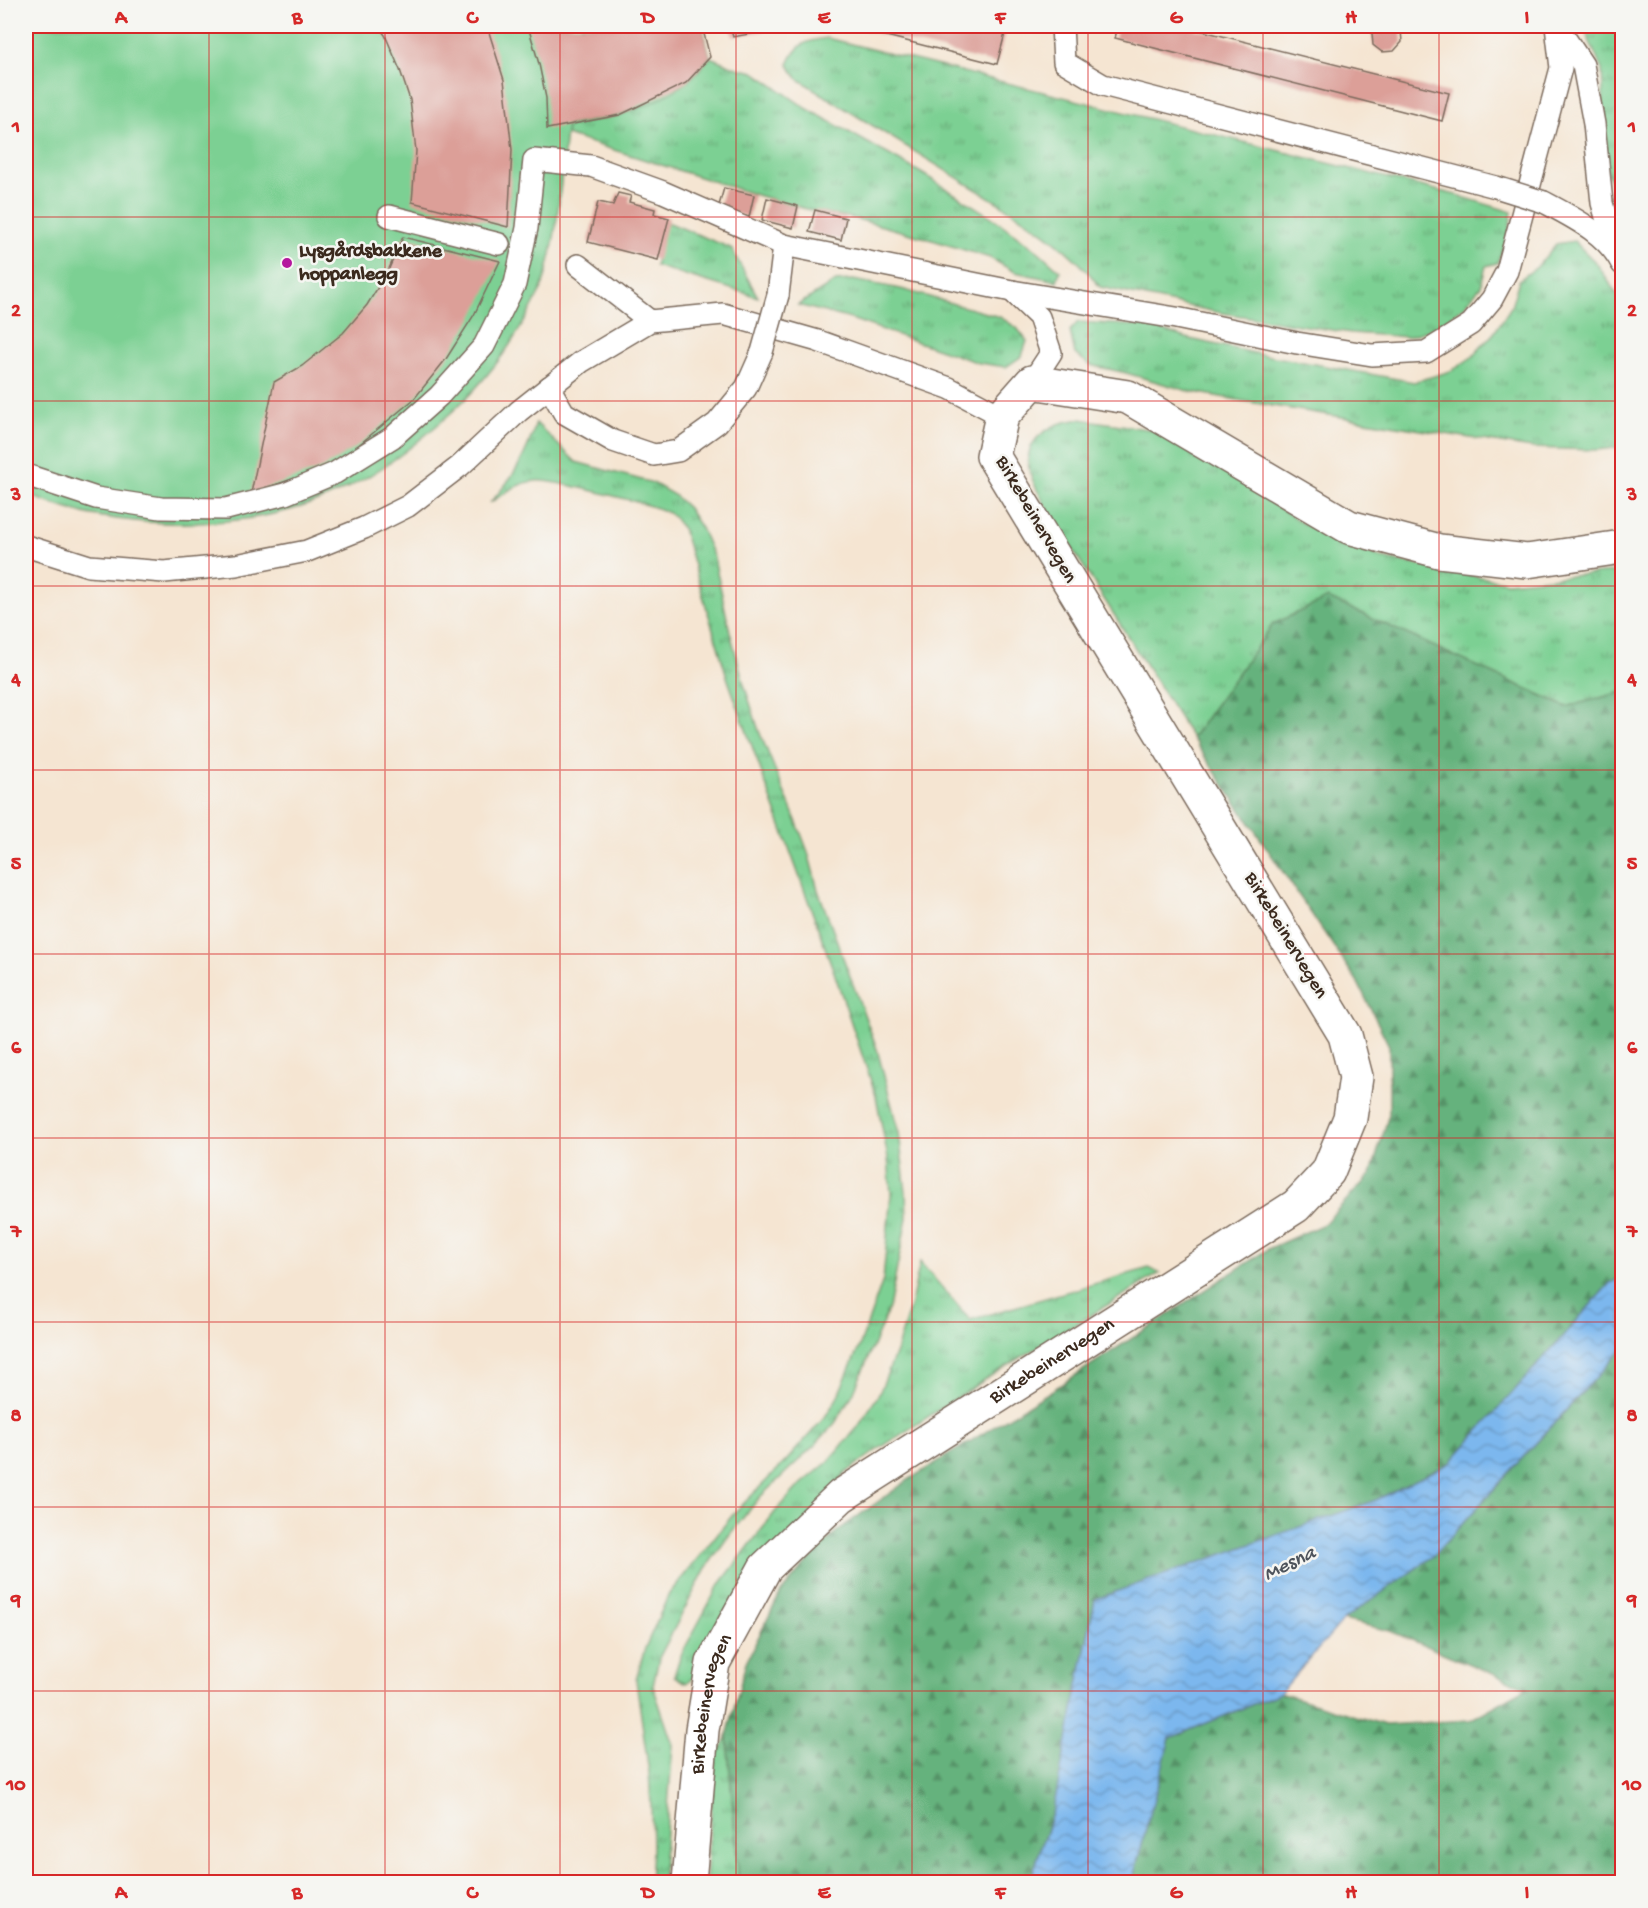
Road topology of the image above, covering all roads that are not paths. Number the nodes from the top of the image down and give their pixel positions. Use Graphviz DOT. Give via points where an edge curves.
graph roads {
  1 [pos="1062,26"];
  2 [pos="1556,26"];
  3 [pos="389,216"];
  4 [pos="499,244"];
  5 [pos="784,245"];
  6 [pos="1619,257"];
  7 [pos="578,265"];
  8 [pos="1012,291"];
  9 [pos="650,321"];
  10 [pos="1032,382"];
  11 [pos="549,387"];
  12 [pos="1002,416"];
  13 [pos="26,475"];
  14 [pos="26,546"];
  15 [pos="1623,547"];
  16 [pos="689,1882"];
  1 -- 6 [label="lane, bridge" via="1064,62 1103,85 1545,202 1579,220"];
  2 -- 6 [label="lane" via="1583,65 1602,203"];
  2 -- 8 [label="lane" via="1561,68 1507,272 1492,299 1471,324 1426,352 1372,355"];
  3 -- 4 [label="lane"];
  5 -- 8 [label="lane"];
  5 -- 11 [label="lane, bridge" via="778,295 762,352 746,387 717,423 678,451 654,456 614,441 564,413"];
  5 -- 13 [label="lane" via="663,192 591,166 534,160 527,228 514,284 484,346 439,396 393,437 335,473 285,494 226,509 161,508 96,498"];
  7 -- 9 [label="lane"];
  8 -- 10 [label="lane" via="1039,317 1051,352"];
  9 -- 11 [label="lane" via="580,362"];
  9 -- 12 [label="lane" via="723,314 818,341 949,388"];
  10 -- 12 [label="street, Birkebeinervegen"];
  10 -- 15 [label="street" via="1128,397 1349,527 1439,551 1527,561"];
  11 -- 14 [label="lane" via="408,506 307,551 236,565 164,572 89,566"];
  12 -- 16 [label="street, Birkebeinervegen" via="993,456 1345,1035 1356,1077 1350,1118 1328,1172 1296,1206 841,1496 765,1568 713,1663 702,1730"];
}
